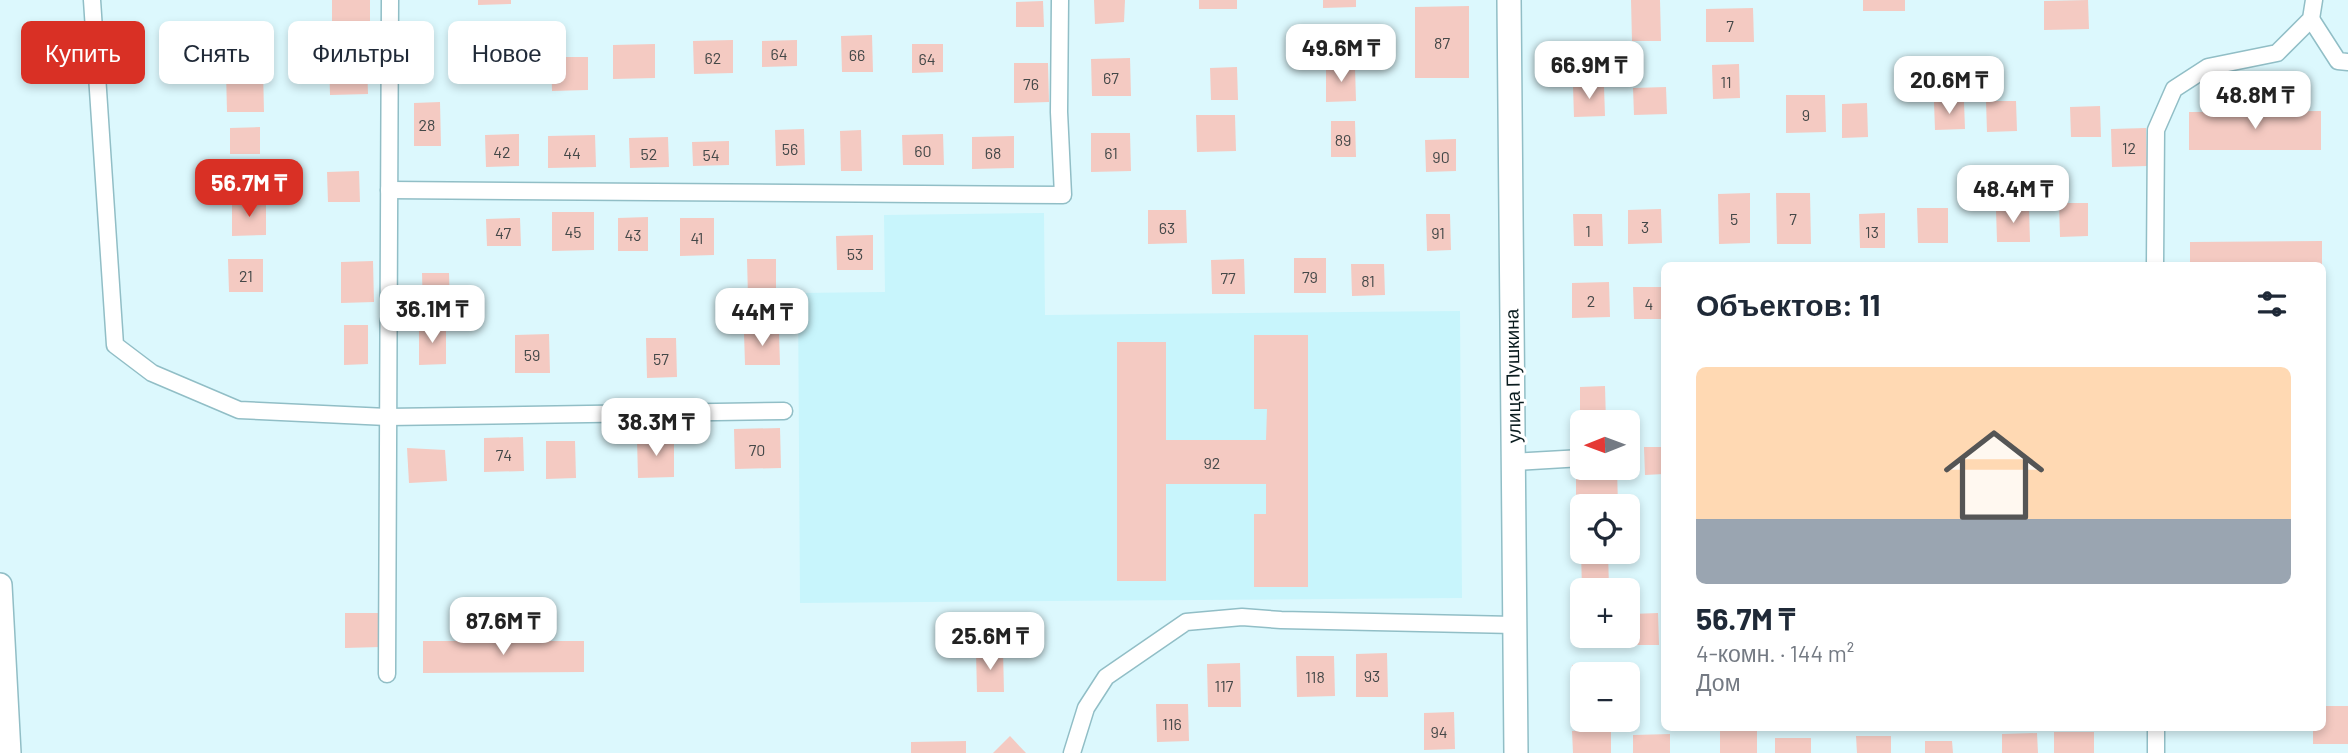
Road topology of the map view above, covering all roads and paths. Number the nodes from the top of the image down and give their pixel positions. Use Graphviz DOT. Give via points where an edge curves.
graph roads {
  1 [pos="92,0"];
  2 [pos="390,0"];
  3 [pos="1060,0"];
  4 [pos="1509,0"];
  5 [pos="2315,0"];
  6 [pos="2311,19"];
  7 [pos="2348,62"];
  8 [pos="389,190"];
  9 [pos="2155,262"];
  10 [pos="784,411"];
  11 [pos="387,417"];
  12 [pos="1570,459"];
  13 [pos="1513,462"];
  14 [pos="0,585"];
  15 [pos="1514,625"];
  16 [pos="387,674"];
  17 [pos="2156,731"];
  18 [pos="9,753"];
  19 [pos="1072,753"];
  20 [pos="1516,753"];
  21 [pos="2157,753"];
  1 -- 11 [label="street" via="115,345 152,373 239,410"];
  2 -- 8 [label="street"];
  3 -- 8 [label="street" via="1063,195"];
  4 -- 13 [label="street, улица Пушкина"];
  5 -- 6 [label="street"];
  6 -- 7 [label="street" via="2339,61"];
  6 -- 9 [label="street" via="2277,53 2208,67 2174,89 2156,130"];
  8 -- 11 [label="street"];
  10 -- 11 [label="street"];
  11 -- 16 [label="street"];
  12 -- 13 [label="street"];
  13 -- 15 [label="street, улица Пушкина"];
  14 -- 18 [label="street"];
  15 -- 19 [label="street" via="1242,617 1186,622 1105,677 1086,708"];
  15 -- 20 [label="street, улица Пушкина"];
  17 -- 21 [label="street"];
}
